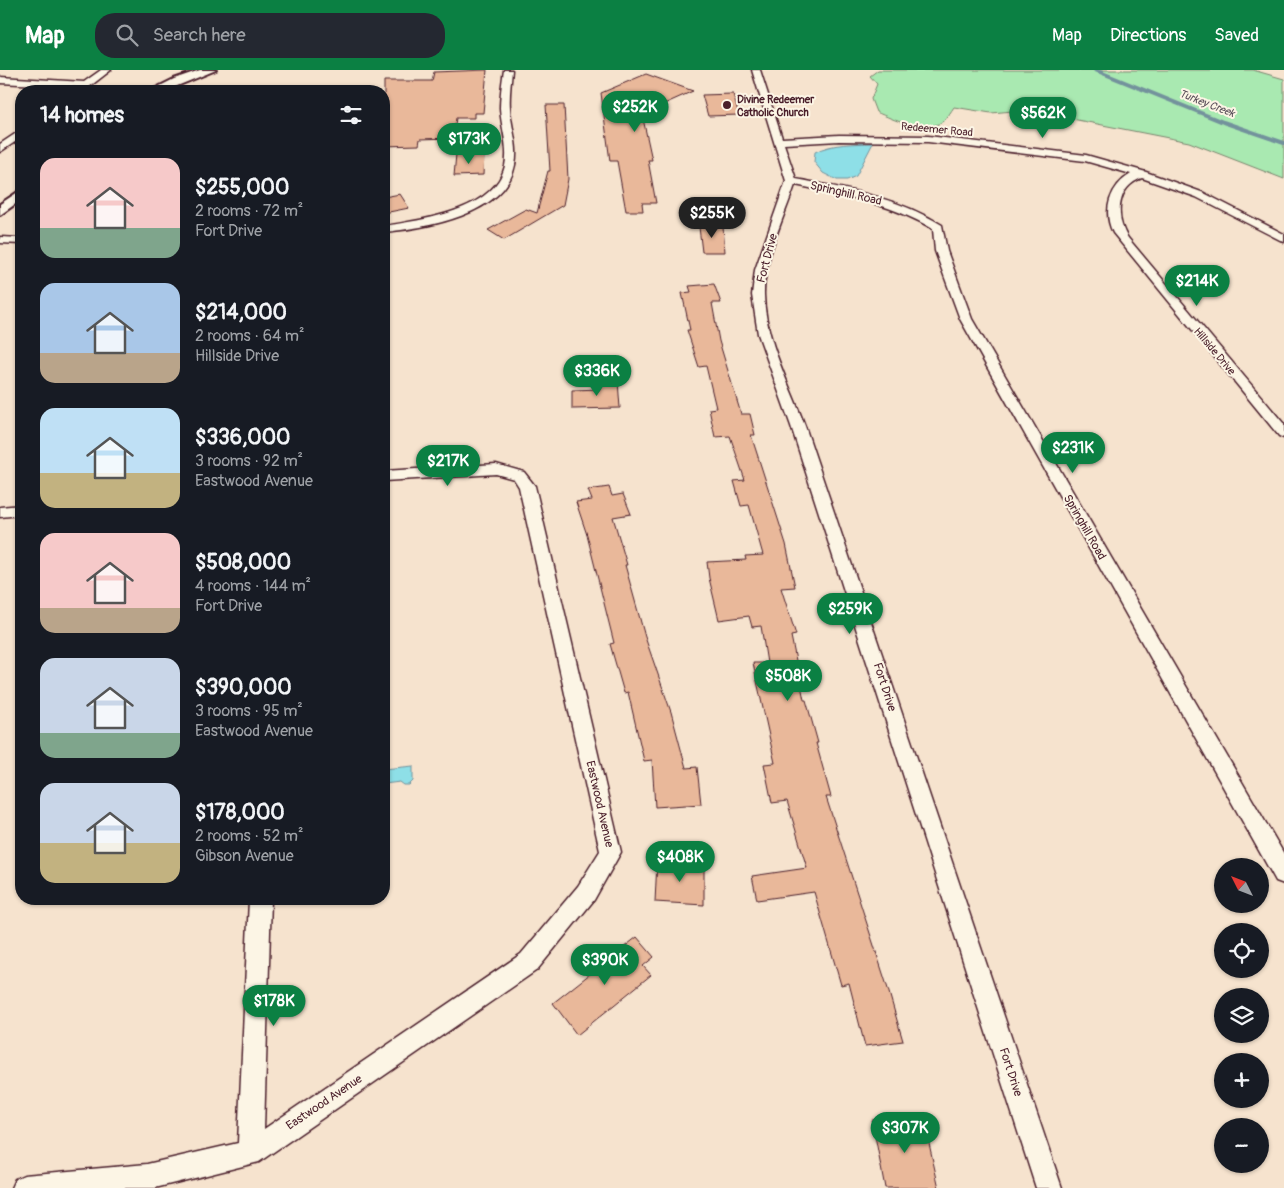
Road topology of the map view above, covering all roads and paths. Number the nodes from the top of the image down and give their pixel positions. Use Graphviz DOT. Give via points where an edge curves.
graph roads {
  1 [pos="107,70"];
  2 [pos="211,70"];
  3 [pos="508,70"];
  4 [pos="756,70"];
  5 [pos="0,80"];
  6 [pos="87,85"];
  7 [pos="170,85"];
  8 [pos="15,138"];
  9 [pos="780,142"];
  10 [pos="0,149"];
  11 [pos="1142,174"];
  12 [pos="791,181"];
  13 [pos="15,199"];
  14 [pos="0,210"];
  15 [pos="390,228"];
  16 [pos="1284,239"];
  17 [pos="0,240"];
  18 [pos="15,241"];
  19 [pos="1284,432"];
  20 [pos="390,476"];
  21 [pos="15,511"];
  22 [pos="0,512"];
  23 [pos="1284,874"];
  24 [pos="260,905"];
  25 [pos="250,1153"];
  26 [pos="157,1183"];
  27 [pos="24,1188"];
  28 [pos="1049,1188"];
  1 -- 6 [label="street"];
  2 -- 7 [label="street"];
  3 -- 15 [label="street" via="505,109 510,165 503,186 482,203 443,217"];
  4 -- 9 [label="street"];
  5 -- 6 [label="street"];
  8 -- 10 [label="street"];
  9 -- 11 [label="street, Redeemer Road" via="840,138 928,139 1086,158"];
  9 -- 12 [label="street"];
  11 -- 16 [label="street, Redeemer Road" via="1200,195"];
  11 -- 19 [label="street, Hillside Drive" via="1130,177 1116,195 1114,222 1164,290"];
  12 -- 23 [label="street, Springhill Road" via="896,204 938,227 941,251 966,319"];
  12 -- 28 [label="street, Fort Drive" via="761,270 758,295 764,334"];
  13 -- 14 [label="street"];
  17 -- 18 [label="street"];
  20 -- 25 [label="street, Eastwood Avenue" via="496,469 514,473 527,486 611,852 586,893 529,962"];
  21 -- 22 [label="street"];
  24 -- 25 [label="street"];
  25 -- 26 [label="street"];
  26 -- 27 [label="street"];
}
